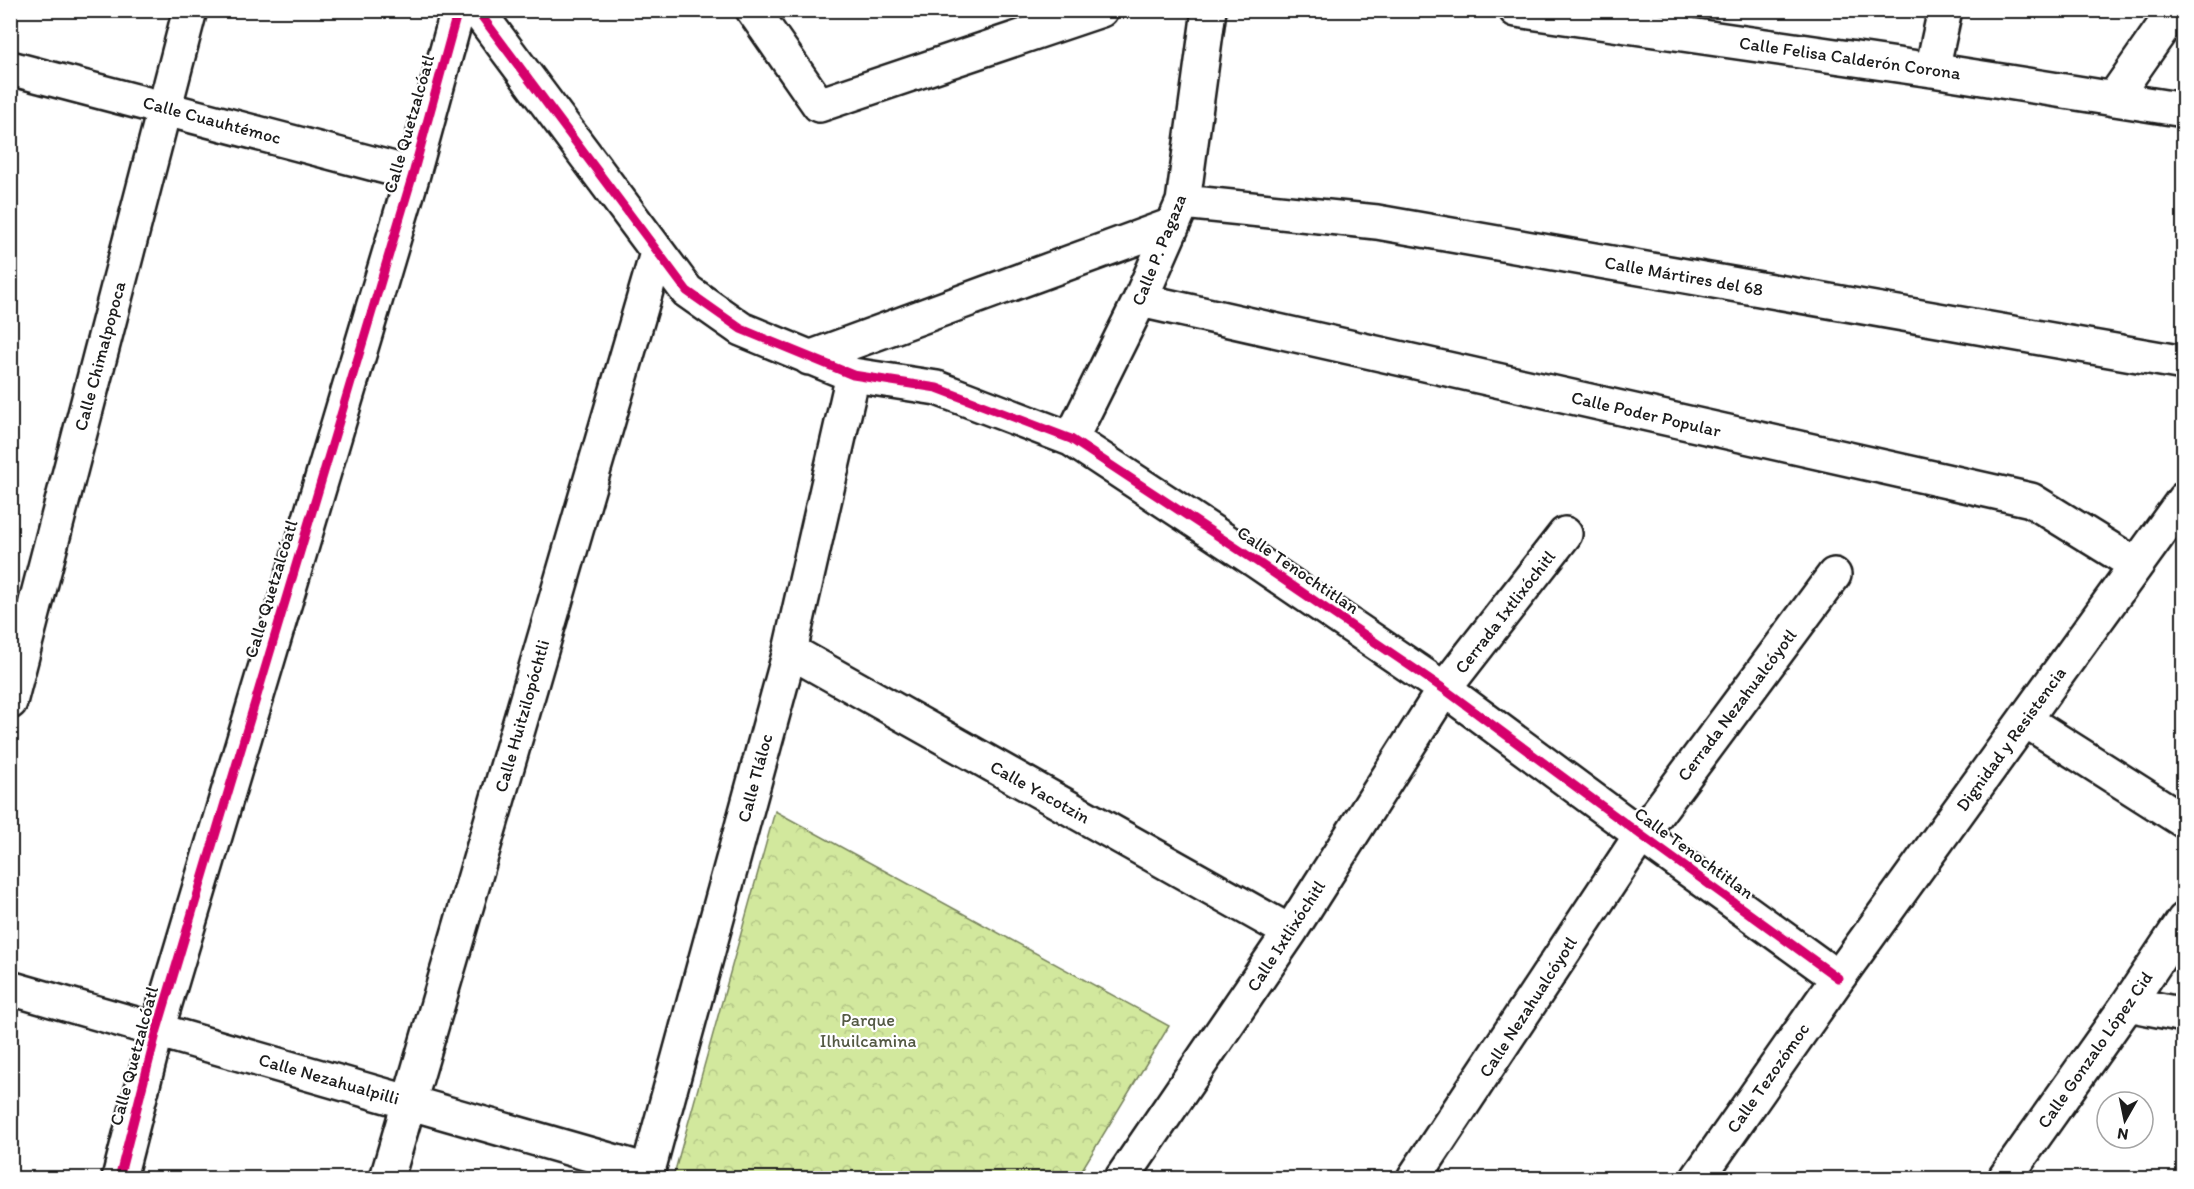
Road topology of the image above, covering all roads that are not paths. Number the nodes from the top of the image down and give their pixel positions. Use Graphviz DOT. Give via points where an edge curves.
graph roads {
  1 [pos="190,10"];
  2 [pos="458,10"];
  3 [pos="477,10"];
  4 [pos="753,10"];
  5 [pos="1209,10"];
  6 [pos="1516,10"];
  7 [pos="1945,10"];
  8 [pos="2175,10"];
  9 [pos="1082,13"];
  10 [pos="1697,23"];
  11 [pos="10,68"];
  12 [pos="1932,70"];
  13 [pos="2114,99"];
  14 [pos="165,108"];
  15 [pos="2184,110"];
  16 [pos="412,174"];
  17 [pos="1178,214"];
  18 [pos="657,254"];
  19 [pos="1140,300"];
  20 [pos="809,358"];
  21 [pos="2184,363"];
  22 [pos="853,375"];
  23 [pos="1071,439"];
  24 [pos="2184,499"];
  25 [pos="1565,534"];
  26 [pos="2136,566"];
  27 [pos="1834,575"];
  28 [pos="790,651"];
  29 [pos="1444,689"];
  30 [pos="10,702"];
  31 [pos="2025,720"];
  32 [pos="2184,821"];
  33 [pos="1641,835"];
  34 [pos="2184,920"];
  35 [pos="1290,932"];
  36 [pos="1838,978"];
  37 [pos="10,988"];
  38 [pos="2128,1004"];
  39 [pos="2184,1015"];
  40 [pos="157,1030"];
  41 [pos="408,1102"];
  42 [pos="647,1175"];
  43 [pos="119,1179"];
  44 [pos="387,1179"];
  45 [pos="1122,1179"];
  46 [pos="1414,1179"];
  47 [pos="1698,1179"];
  48 [pos="2005,1179"];
  1 -- 14 [label="street, Calle Chimalpopoca"];
  2 -- 16 [label="street, Calle Quetzalcóatl"];
  3 -- 18 [label="street"];
  4 -- 9 [label="street" via="819,105"];
  5 -- 17 [label="street, Calle P. Pagaza"];
  6 -- 10 [label="street, Calle Felisa Calderón Corona"];
  7 -- 12 [label="street"];
  8 -- 13 [label="street"];
  10 -- 12 [label="street, Calle Felisa Calderón Corona"];
  11 -- 14 [label="street, Calle Cuauhtémoc"];
  12 -- 13 [label="street, Calle Felisa Calderón Corona"];
  13 -- 15 [label="street, Calle Felisa Calderón Corona"];
  14 -- 16 [label="street, Calle Cuauhtémoc"];
  14 -- 30 [label="street, Calle Chimalpopoca"];
  16 -- 40 [label="street, Calle Quetzalcóatl"];
  17 -- 19 [label="street, Calle P. Pagaza"];
  17 -- 20 [label="street"];
  17 -- 21 [label="street, Calle Mártires del 68" via="1377,222"];
  18 -- 20 [label="street, Calle Tenochtitlan" via="687,291 741,330"];
  18 -- 41 [label="street, Calle Huitzilopóchtli"];
  19 -- 23 [label="street, Calle P. Pagaza"];
  19 -- 26 [label="street, Calle Poder Popular" via="2031,501"];
  20 -- 22 [label="street, Calle Tenochtitlan"];
  22 -- 23 [label="street, Calle Tenochtitlan" via="937,388"];
  22 -- 28 [label="street, Calle Tláloc"];
  23 -- 29 [label="street, Calle Tenochtitlan"];
  24 -- 26 [label="street, Dignidad y Resistencia"];
  25 -- 29 [label="street, Cerrada Ixtlixóchitl"];
  26 -- 31 [label="street, Dignidad y Resistencia"];
  27 -- 33 [label="street, Cerrada Nezahualcóyotl"];
  28 -- 35 [label="street, Calle Yacotzin"];
  28 -- 42 [label="street, Calle Tláloc"];
  29 -- 33 [label="street, Calle Tenochtitlan"];
  29 -- 35 [label="street, Calle Ixtlixóchitl"];
  31 -- 32 [label="street"];
  31 -- 36 [label="street, Dignidad y Resistencia"];
  33 -- 36 [label="street, Calle Tenochtitlan"];
  33 -- 46 [label="street, Calle Nezahualcóyotl"];
  34 -- 38 [label="street, Calle Gonzalo López Cid"];
  35 -- 45 [label="street, Calle Ixtlixóchitl"];
  36 -- 47 [label="street, Calle Tezozómoc"];
  37 -- 40 [label="street, Calle Nezahualpilli"];
  38 -- 39 [label="street"];
  38 -- 48 [label="street, Calle Gonzalo López Cid"];
  40 -- 41 [label="street, Calle Nezahualpilli"];
  40 -- 43 [label="street, Calle Quetzalcóatl"];
  41 -- 42 [label="street, Calle Nezahualpilli"];
  41 -- 44 [label="street, Calle Huitzilopóchtli"];
}
